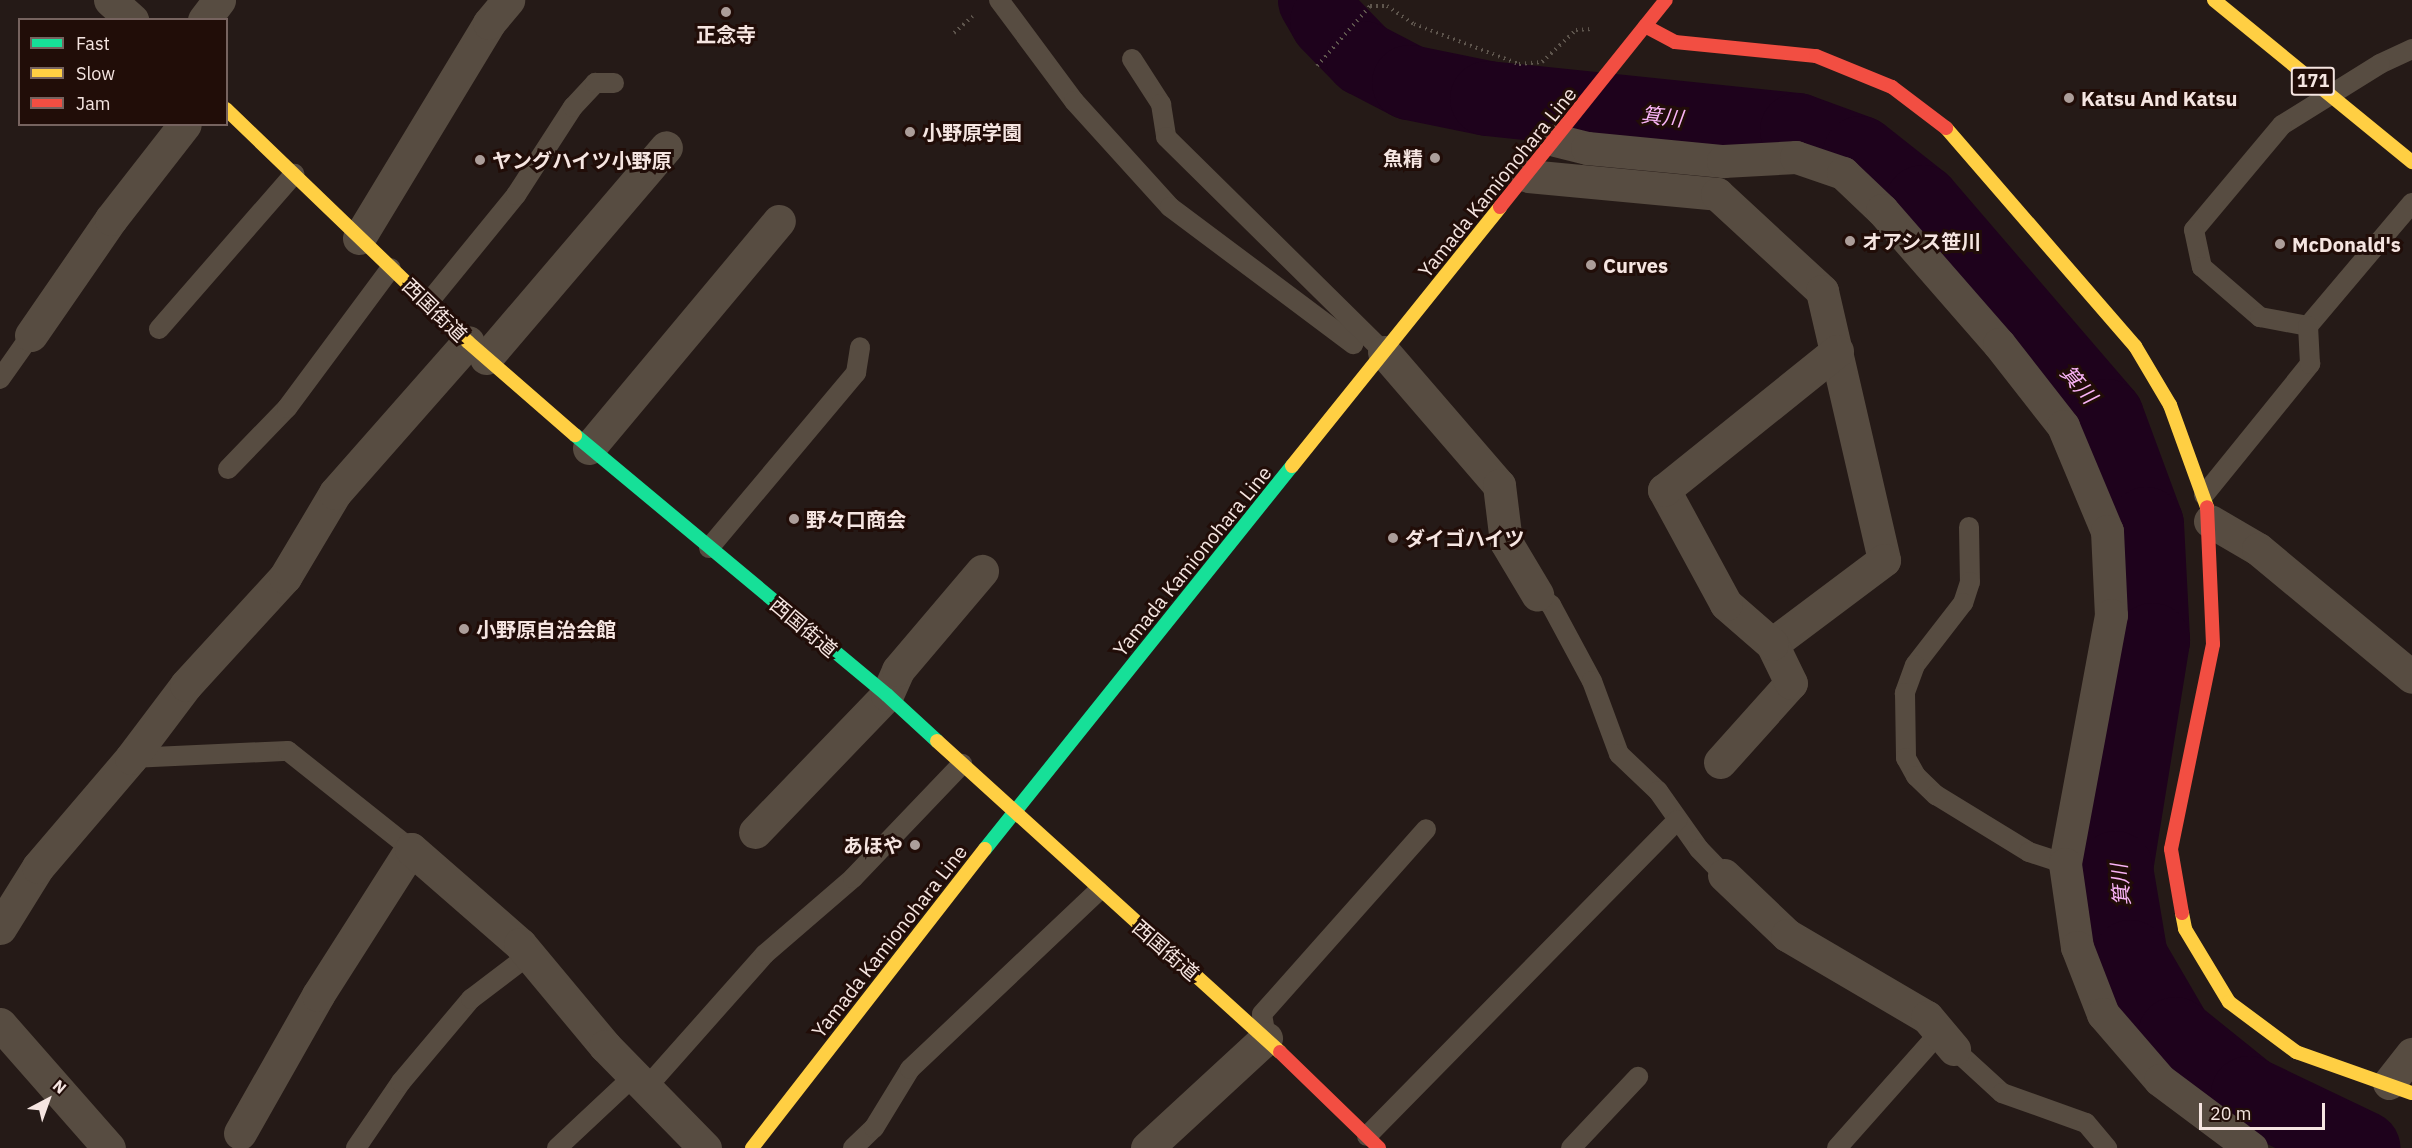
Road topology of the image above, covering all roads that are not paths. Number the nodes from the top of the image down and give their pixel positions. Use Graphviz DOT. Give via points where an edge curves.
graph roads {
  1 [pos="110,0"];
  2 [pos="219,0"];
  3 [pos="508,0"];
  4 [pos="999,0"];
  5 [pos="1666,0"];
  6 [pos="2214,0"];
  7 [pos="130,18"];
  8 [pos="206,18"];
  9 [pos="1645,26"];
  10 [pos="2412,49"];
  11 [pos="1132,59"];
  12 [pos="614,83"];
  13 [pos="2330,94"];
  14 [pos="228,111"];
  15 [pos="183,126"];
  16 [pos="1559,134"];
  17 [pos="666,147"];
  18 [pos="2412,162"];
  19 [pos="294,174"];
  20 [pos="1527,176"];
  21 [pos="2412,203"];
  22 [pos="779,221"];
  23 [pos="359,238"];
  24 [pos="391,268"];
  25 [pos="428,303"];
  26 [pos="2308,326"];
  27 [pos="159,329"];
  28 [pos="31,335"];
  29 [pos="1353,344"];
  30 [pos="860,347"];
  31 [pos="477,350"];
  32 [pos="1837,351"];
  33 [pos="1384,352"];
  34 [pos="0,379"];
  35 [pos="589,448"];
  36 [pos="228,469"];
  37 [pos="2207,508"];
  38 [pos="1969,527"];
  39 [pos="710,548"];
  40 [pos="982,571"];
  41 [pos="1536,594"];
  42 [pos="1772,644"];
  43 [pos="2412,677"];
  44 [pos="887,695"];
  45 [pos="131,758"];
  46 [pos="1720,762"];
  47 [pos="962,764"];
  48 [pos="1014,813"];
  49 [pos="1678,820"];
  50 [pos="1426,829"];
  51 [pos="755,832"];
  52 [pos="411,849"];
  53 [pos="2065,864"];
  54 [pos="1724,875"];
  55 [pos="1098,891"];
  56 [pos="0,928"];
  57 [pos="529,955"];
  58 [pos="0,1024"];
  59 [pos="1266,1038"];
  60 [pos="1947,1040"];
  61 [pos="2412,1054"];
  62 [pos="1638,1077"];
  63 [pos="640,1082"];
  64 [pos="2400,1088"];
  65 [pos="240,1133"];
  66 [pos="1373,1142"];
  67 [pos="109,1148"];
  68 [pos="356,1148"];
  69 [pos="557,1148"];
  70 [pos="705,1148"];
  71 [pos="752,1148"];
  72 [pos="853,1148"];
  73 [pos="1147,1148"];
  74 [pos="1571,1148"];
  75 [pos="1837,1148"];
  76 [pos="2107,1148"];
  77 [pos="2252,1148"];
  1 -- 7 [label="street"];
  2 -- 8 [label="street"];
  3 -- 23 [label="street" via="489,23"];
  4 -- 29 [label="lane" via="1074,100 1170,207"];
  5 -- 9 [label="main road, Yamada Kamionohara Line"];
  6 -- 13 [label="main road, 171"];
  9 -- 16 [label="main road, Yamada Kamionohara Line"];
  9 -- 37 [label="main road" via="1675,42 1816,56 1892,87 1949,131 2135,346 2170,405"];
  10 -- 13 [label="lane"];
  11 -- 33 [label="lane" via="1161,105 1166,137"];
  12 -- 25 [label="lane" via="594,83 573,107 516,195"];
  13 -- 18 [label="main road, 171"];
  13 -- 26 [label="lane" via="2282,125 2194,230 2202,267 2260,317"];
  14 -- 19 [label="main road, 西国街道"];
  15 -- 28 [label="street" via="111,219"];
  16 -- 20 [label="main road, Yamada Kamionohara Line"];
  16 -- 53 [label="street" via="1587,148 1723,161 1796,158 1843,173 1882,210 1999,344 2063,426 2107,531 2111,615"];
  17 -- 31 [label="street"];
  19 -- 23 [label="main road, 西国街道"];
  19 -- 27 [label="lane"];
  20 -- 32 [label="street" via="1716,194 1822,291"];
  20 -- 33 [label="main road, Yamada Kamionohara Line"];
  21 -- 26 [label="lane"];
  22 -- 35 [label="street"];
  23 -- 24 [label="main road, 西国街道"];
  24 -- 25 [label="main road, 西国街道"];
  24 -- 36 [label="lane" via="287,408"];
  25 -- 31 [label="main road, 西国街道"];
  26 -- 37 [label="lane" via="2310,364"];
  28 -- 34 [label="lane"];
  30 -- 39 [label="lane" via="856,374"];
  31 -- 35 [label="main road, 西国街道"];
  31 -- 45 [label="street" via="335,493 285,577 186,685"];
  32 -- 42 [label="street" via="1884,560"];
  32 -- 42 [label="street" via="1664,490 1726,604"];
  33 -- 41 [label="street" via="1499,485 1506,542"];
  33 -- 48 [label="main road, Yamada Kamionohara Line"];
  35 -- 39 [label="main road, 西国街道"];
  37 -- 43 [label="street"];
  37 -- 64 [label="main road" via="2213,644 2171,849 2185,929 2229,1002 2296,1052"];
  38 -- 53 [label="lane" via="1970,582 1915,665 1905,693 1906,758 1916,776 1936,795 2029,852"];
  39 -- 44 [label="main road, 西国街道"];
  40 -- 44 [label="street" via="898,670"];
  41 -- 49 [label="lane" via="1551,604 1592,681 1619,754 1658,791"];
  42 -- 46 [label="street" via="1791,683"];
  44 -- 47 [label="main road, 西国街道"];
  44 -- 51 [label="street"];
  45 -- 52 [label="lane" via="288,751"];
  45 -- 56 [label="street" via="38,867"];
  47 -- 48 [label="main road, 西国街道"];
  47 -- 63 [label="lane" via="853,878 765,954"];
  48 -- 55 [label="main road, 西国街道"];
  48 -- 71 [label="main road, Yamada Kamionohara Line"];
  49 -- 54 [label="lane"];
  49 -- 66 [label="lane"];
  50 -- 59 [label="lane" via="1262,1014"];
  52 -- 57 [label="street"];
  52 -- 65 [label="street" via="318,995"];
  53 -- 77 [label="street" via="2077,947 2103,1014 2160,1080"];
  54 -- 60 [label="street" via="1787,935 1927,1017"];
  55 -- 59 [label="main road, 西国街道"];
  55 -- 72 [label="lane" via="910,1069 874,1128"];
  57 -- 63 [label="street"];
  57 -- 68 [label="lane" via="471,999 401,1082"];
  58 -- 67 [label="street"];
  59 -- 66 [label="main road, 西国街道"];
  59 -- 73 [label="street"];
  60 -- 75 [label="lane"];
  60 -- 76 [label="lane" via="2002,1093 2086,1123"];
  61 -- 64 [label="street"];
  62 -- 74 [label="lane"];
  63 -- 69 [label="lane"];
  63 -- 70 [label="street"];
}
